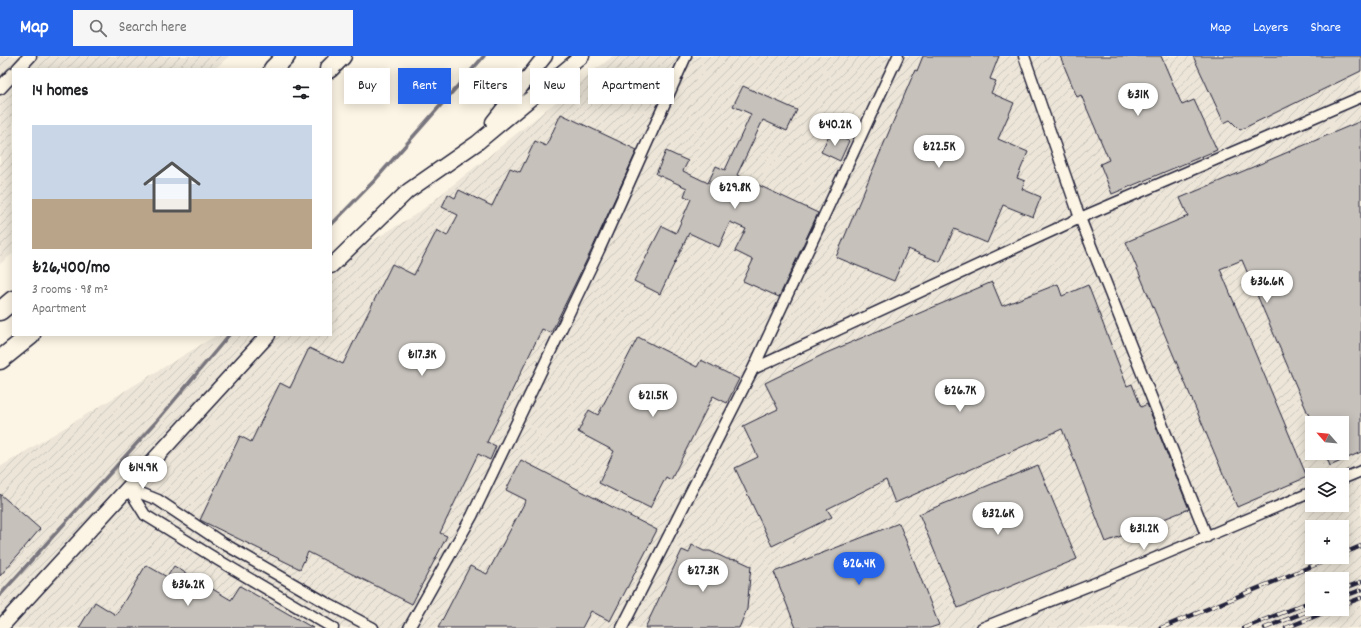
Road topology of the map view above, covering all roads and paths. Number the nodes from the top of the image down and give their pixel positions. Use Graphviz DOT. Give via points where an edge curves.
graph roads {
  1 [pos="30,56"];
  2 [pos="286,56"];
  3 [pos="342,56"];
  4 [pos="545,56"];
  5 [pos="582,56"];
  6 [pos="686,56"];
  7 [pos="898,56"];
  8 [pos="1024,56"];
  9 [pos="19,68"];
  10 [pos="274,68"];
  11 [pos="329,68"];
  12 [pos="12,75"];
  13 [pos="0,88"];
  14 [pos="1361,97"];
  15 [pos="477,143"];
  16 [pos="1080,218"];
  17 [pos="332,265"];
  18 [pos="12,301"];
  19 [pos="0,311"];
  20 [pos="30,336"];
  21 [pos="267,336"];
  22 [pos="0,360"];
  23 [pos="753,369"];
  24 [pos="1361,471"];
  25 [pos="1349,477"];
  26 [pos="128,488"];
  27 [pos="1305,495"];
  28 [pos="1207,537"];
  29 [pos="0,628"];
  30 [pos="333,628"];
  31 [pos="374,628"];
  32 [pos="409,628"];
  33 [pos="622,628"];
  34 [pos="982,628"];
  1 -- 9 [label="street"];
  2 -- 10 [label="highway"];
  3 -- 11 [label="highway"];
  4 -- 15 [label="main road"];
  5 -- 15 [label="main road"];
  6 -- 32 [label="street" via="598,250 472,516"];
  7 -- 23 [label="street"];
  8 -- 16 [label="street"];
  12 -- 13 [label="street"];
  14 -- 16 [label="street"];
  15 -- 17 [label="main road" via="408,192"];
  16 -- 23 [label="street"];
  16 -- 28 [label="street"];
  18 -- 19 [label="highway"];
  20 -- 22 [label="highway"];
  21 -- 26 [label="main road"];
  23 -- 33 [label="street"];
  24 -- 25 [label="street"];
  26 -- 29 [label="main road"];
  26 -- 30 [label="street" via="145,515"];
  26 -- 31 [label="street" via="158,500 221,542"];
  27 -- 28 [label="street"];
  28 -- 34 [label="street"];
}
